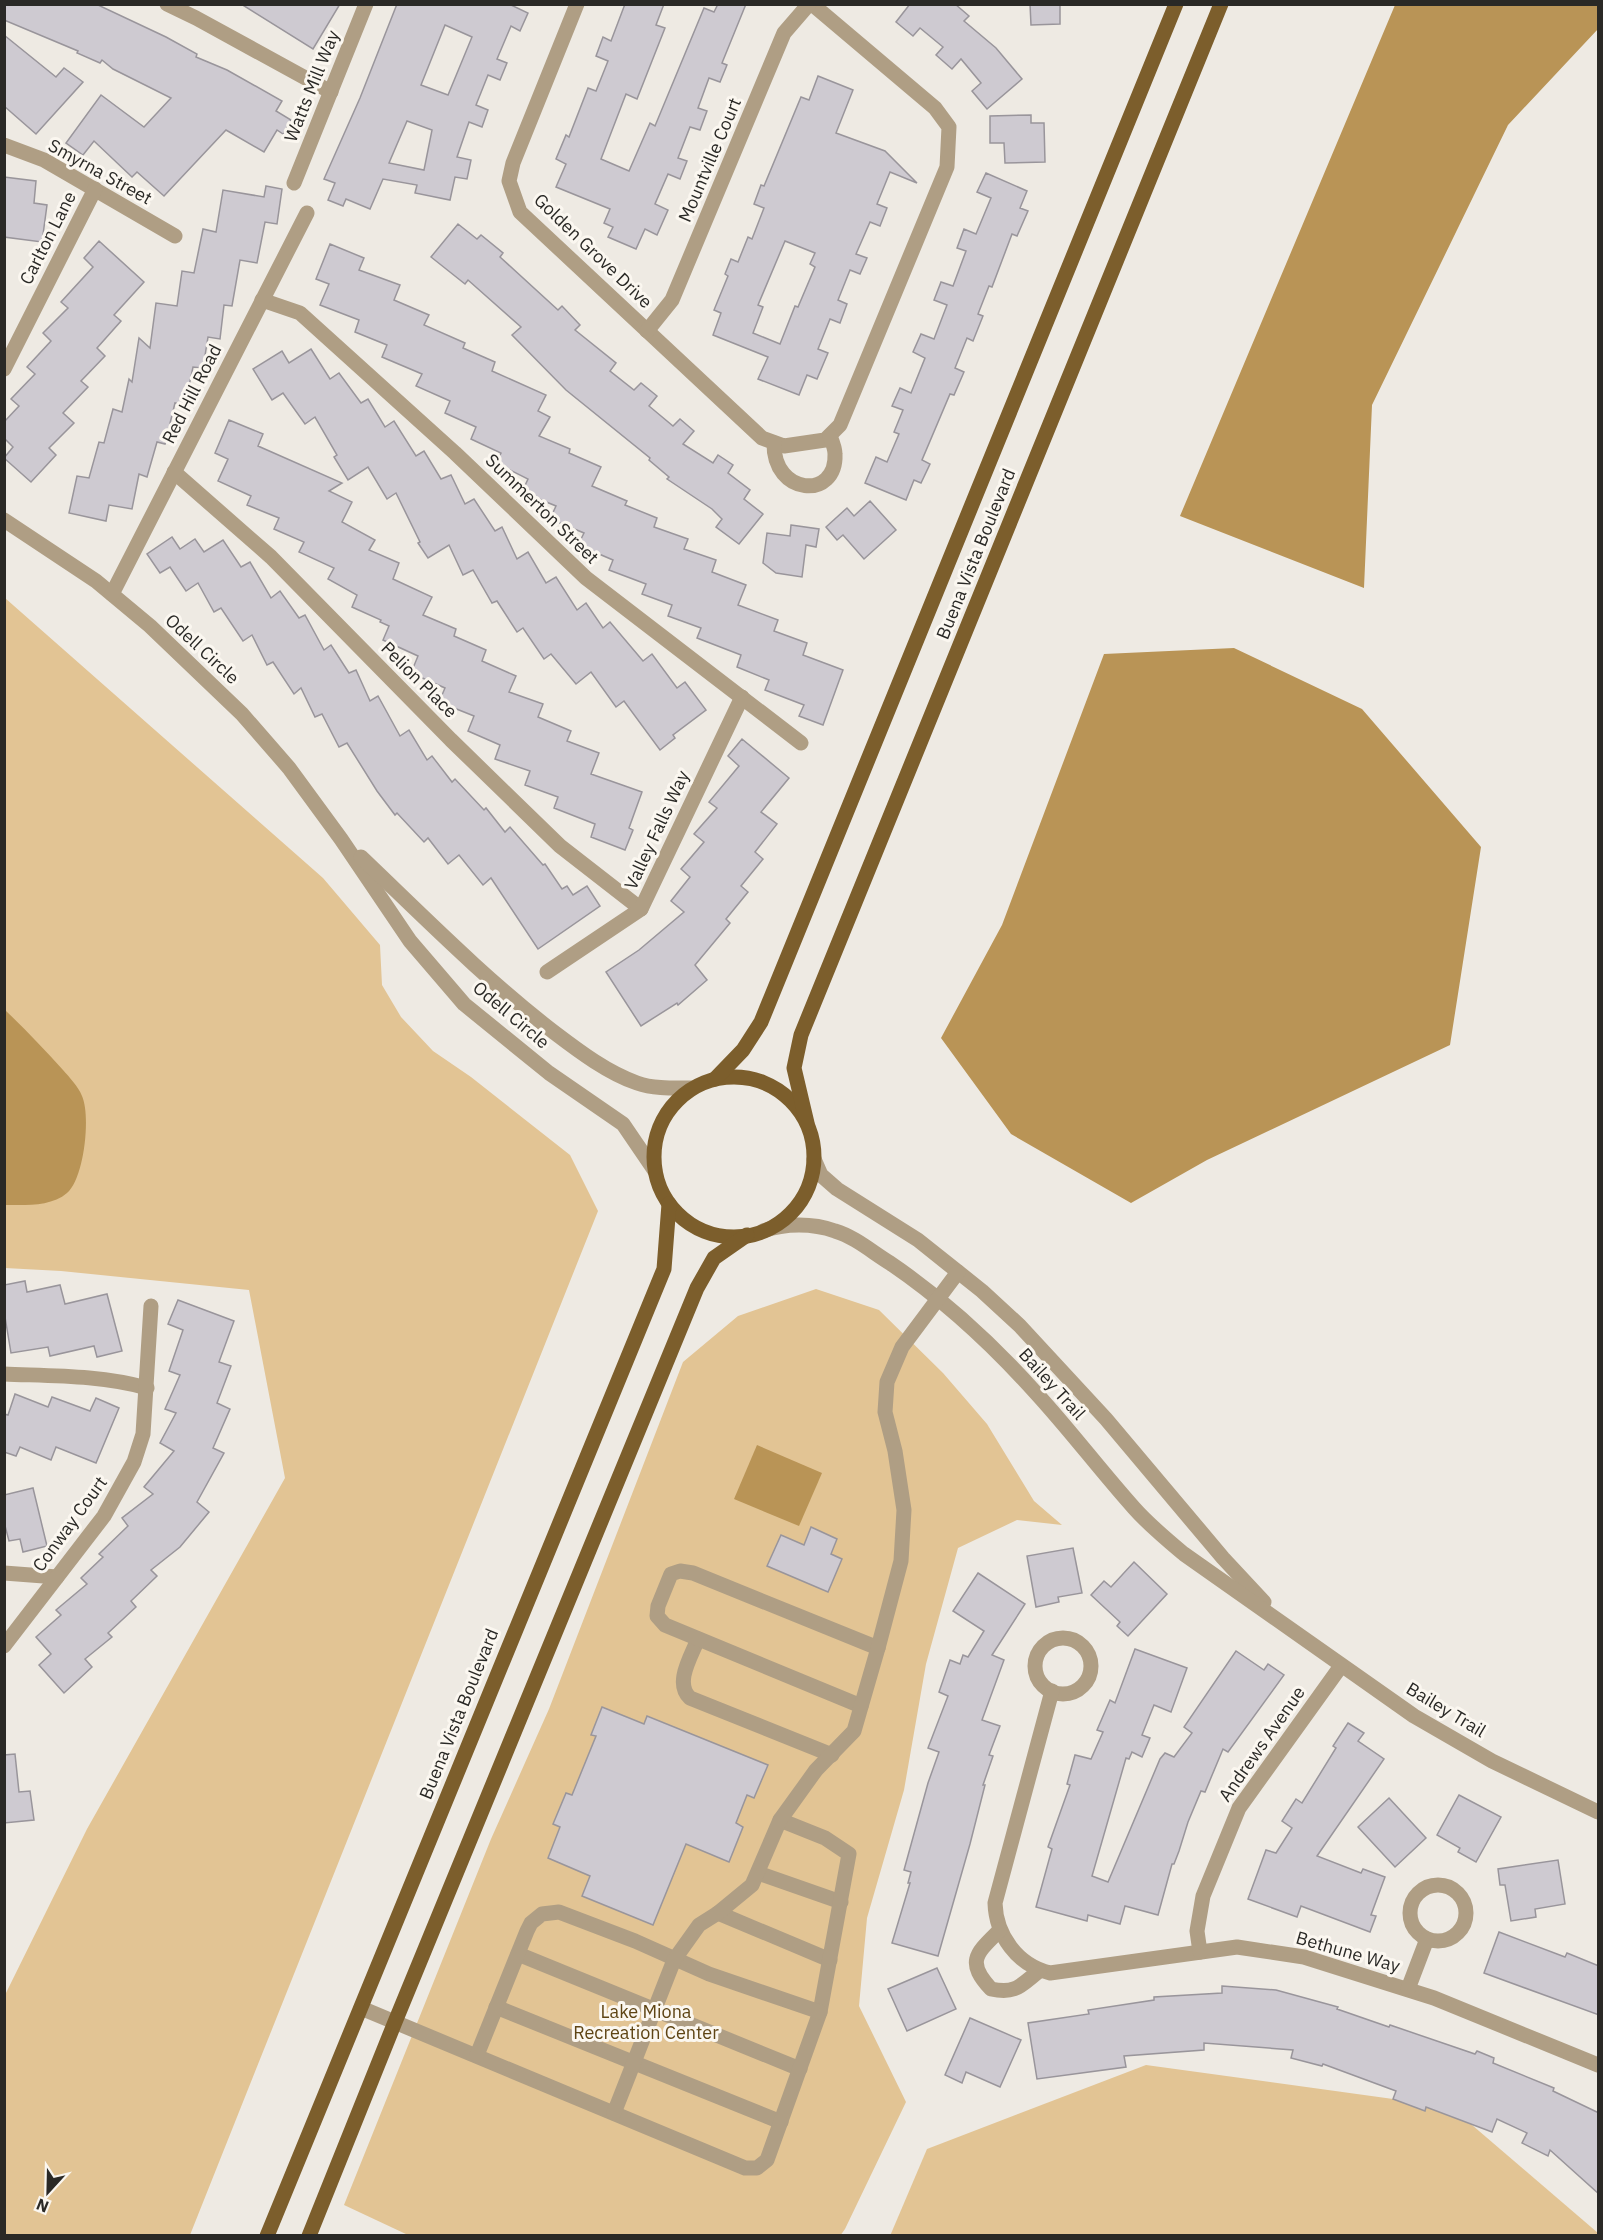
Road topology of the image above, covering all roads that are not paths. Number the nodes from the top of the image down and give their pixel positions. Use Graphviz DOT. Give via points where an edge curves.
graph roads {
  1 [pos="167,4"];
  2 [pos="366,4"];
  3 [pos="577,4"];
  4 [pos="810,4"];
  5 [pos="1176,4"];
  6 [pos="1221,4"];
  7 [pos="330,92"];
  8 [pos="4,145"];
  9 [pos="294,183"];
  10 [pos="95,189"];
  11 [pos="307,213"];
  12 [pos="175,236"];
  13 [pos="262,300"];
  14 [pos="647,331"];
  15 [pos="5,366"];
  16 [pos="830,436"];
  17 [pos="774,443"];
  18 [pos="174,472"];
  19 [pos="4,520"];
  20 [pos="112,594"];
  21 [pos="742,697"];
  22 [pos="801,742"];
  23 [pos="341,839"];
  24 [pos="641,909"];
  25 [pos="547,972"];
  26 [pos="715,1079"];
  27 [pos="692,1088"];
  28 [pos="807,1123"];
  29 [pos="814,1159"];
  30 [pos="655,1171"];
  31 [pos="669,1204"];
  32 [pos="764,1231"];
  33 [pos="747,1235"];
  34 [pos="958,1272"];
  35 [pos="937,1299"];
  36 [pos="152,1306"];
  37 [pos="4,1374"];
  38 [pos="147,1388"];
  39 [pos="4,1573"];
  40 [pos="57,1577"];
  41 [pos="1284,1624"];
  42 [pos="698,1639"];
  43 [pos="4,1646"];
  44 [pos="878,1648"];
  45 [pos="1341,1666"];
  46 [pos="1052,1691"];
  47 [pos="861,1706"];
  48 [pos="832,1755"];
  49 [pos="1599,1812"];
  50 [pos="780,1820"];
  51 [pos="758,1873"];
  52 [pos="841,1902"];
  53 [pos="718,1913"];
  54 [pos="1000,1930"];
  55 [pos="1427,1939"];
  56 [pos="1200,1952"];
  57 [pos="518,1954"];
  58 [pos="675,1960"];
  59 [pos="830,1960"];
  60 [pos="1039,1971"];
  61 [pos="1408,1989"];
  62 [pos="496,2007"];
  63 [pos="361,2008"];
  64 [pos="656,2009"];
  65 [pos="820,2012"];
  66 [pos="395,2022"];
  67 [pos="477,2055"];
  68 [pos="634,2064"];
  69 [pos="1599,2066"];
  70 [pos="800,2069"];
  71 [pos="614,2113"];
  72 [pos="781,2122"];
  73 [pos="267,2235"];
  74 [pos="309,2235"];
  1 -- 7 [label="street"];
  2 -- 7 [label="street, Watts Mill Way"];
  3 -- 14 [label="street, Golden Grove Drive" via="509,181 520,212"];
  4 -- 14 [label="street, Mountville Court" via="784,33 672,300"];
  4 -- 16 [label="street" via="935,108 949,127 947,166 840,425"];
  5 -- 26 [label="main road, Buena Vista Boulevard" via="761,1022 743,1050"];
  6 -- 28 [label="main road, Buena Vista Boulevard" via="801,1035 794,1068"];
  7 -- 9 [label="street, Watts Mill Way"];
  8 -- 10 [label="street, Smyrna Street" via="44,160"];
  10 -- 12 [label="street, Smyrna Street"];
  10 -- 15 [label="street, Carlton Lane"];
  11 -- 13 [label="street, Red Hill Road"];
  13 -- 18 [label="street, Red Hill Road"];
  13 -- 21 [label="street, Summerton Street" via="300,313 586,578"];
  14 -- 17 [label="street, Golden Grove Drive" via="762,438"];
  16 -- 17 [label="street" via="783,446"];
  16 -- 17 [label="street" via="834,467 828,477 812,487 797,485 780,472"];
  18 -- 20 [label="street, Red Hill Road"];
  18 -- 24 [label="street, Pelion Place" via="271,557 560,846"];
  19 -- 20 [label="street, Odell Circle"];
  20 -- 23 [label="street, Odell Circle" via="243,714"];
  21 -- 22 [label="street, Summerton Street"];
  21 -- 24 [label="street, Valley Falls Way"];
  23 -- 27 [label="street, Odell Circle" via="471,962 570,1044 612,1072 639,1084"];
  23 -- 30 [label="street, Odell Circle" via="410,941 464,1004 549,1073 623,1124"];
  24 -- 25 [label="street, Valley Falls Way"];
  26 -- 27 [label="main road, Buena Vista Boulevard"];
  26 -- 28 [label="main road, Buena Vista Boulevard" via="742,1077 769,1084 791,1100"];
  27 -- 30 [label="main road, Buena Vista Boulevard" via="674,1103 661,1124 654,1147"];
  28 -- 29 [label="main road, Buena Vista Boulevard"];
  29 -- 32 [label="main road, Buena Vista Boulevard" via="810,1182 800,1203"];
  29 -- 34 [label="street, Bailey Trail" via="821,1175 837,1189 918,1240"];
  30 -- 31 [label="main road, Buena Vista Boulevard"];
  31 -- 33 [label="main road, Buena Vista Boulevard" via="704,1230 725,1236"];
  31 -- 63 [label="main road, Buena Vista Boulevard" via="664,1269"];
  32 -- 33 [label="main road, Buena Vista Boulevard"];
  32 -- 35 [label="street, Bailey Trail" via="777,1226 835,1231 854,1239"];
  33 -- 66 [label="main road, Buena Vista Boulevard" via="714,1258 697,1288"];
  34 -- 35 [label="street"];
  34 -- 41 [label="street, Bailey Trail" via="1060,1367"];
  35 -- 41 [label="street, Bailey Trail" via="1035,1392 1158,1533"];
  35 -- 44 [label="street" via="902,1347 887,1382 885,1412 904,1510 901,1561"];
  36 -- 38 [label="street, Conway Court"];
  37 -- 38 [label="street" via="101,1379"];
  38 -- 40 [label="street, Conway Court" via="143,1434 134,1462 104,1516"];
  39 -- 40 [label="street"];
  40 -- 43 [label="street, Conway Court"];
  41 -- 45 [label="street, Bailey Trail"];
  42 -- 44 [label="street" via="665,1626 657,1616 670,1574 693,1573"];
  42 -- 47 [label="street"];
  42 -- 48 [label="street" via="682,1682 690,1698"];
  44 -- 47 [label="street"];
  45 -- 49 [label="street, Bailey Trail" via="1414,1716 1492,1761"];
  45 -- 56 [label="street, Andrews Avenue" via="1239,1808 1203,1896 1197,1931"];
  46 -- 54 [label="street" via="995,1903"];
  47 -- 48 [label="street" via="854,1731"];
  48 -- 50 [label="street" via="816,1770"];
  50 -- 51 [label="street"];
  50 -- 52 [label="street" via="825,1838 849,1854"];
  51 -- 52 [label="street"];
  51 -- 53 [label="street" via="752,1885"];
  52 -- 59 [label="street"];
  53 -- 58 [label="street" via="699,1925"];
  53 -- 59 [label="street"];
  54 -- 60 [label="street" via="1022,1960"];
  54 -- 60 [label="street" via="979,1951 976,1961 976,1971 991,1989 1007,1992"];
  55 -- 61 [label="street"];
  56 -- 60 [label="street, Bethune Way" via="1050,1973"];
  56 -- 61 [label="street, Bethune Way" via="1237,1947 1304,1957"];
  57 -- 58 [label="street" via="531,1923 542,1914 559,1912"];
  57 -- 62 [label="street"];
  57 -- 64 [label="street"];
  58 -- 64 [label="street"];
  58 -- 65 [label="street"];
  59 -- 65 [label="street"];
  61 -- 69 [label="street, Bethune Way"];
  62 -- 67 [label="street"];
  62 -- 68 [label="street"];
  63 -- 66 [label="street"];
  63 -- 73 [label="main road, Buena Vista Boulevard"];
  64 -- 68 [label="street"];
  64 -- 70 [label="street"];
  65 -- 70 [label="street"];
  66 -- 67 [label="street"];
  66 -- 74 [label="main road, Buena Vista Boulevard"];
  67 -- 71 [label="street"];
  68 -- 71 [label="street"];
  68 -- 72 [label="street"];
  70 -- 72 [label="street"];
  71 -- 72 [label="street" via="745,2168 757,2168 767,2160"];
}
